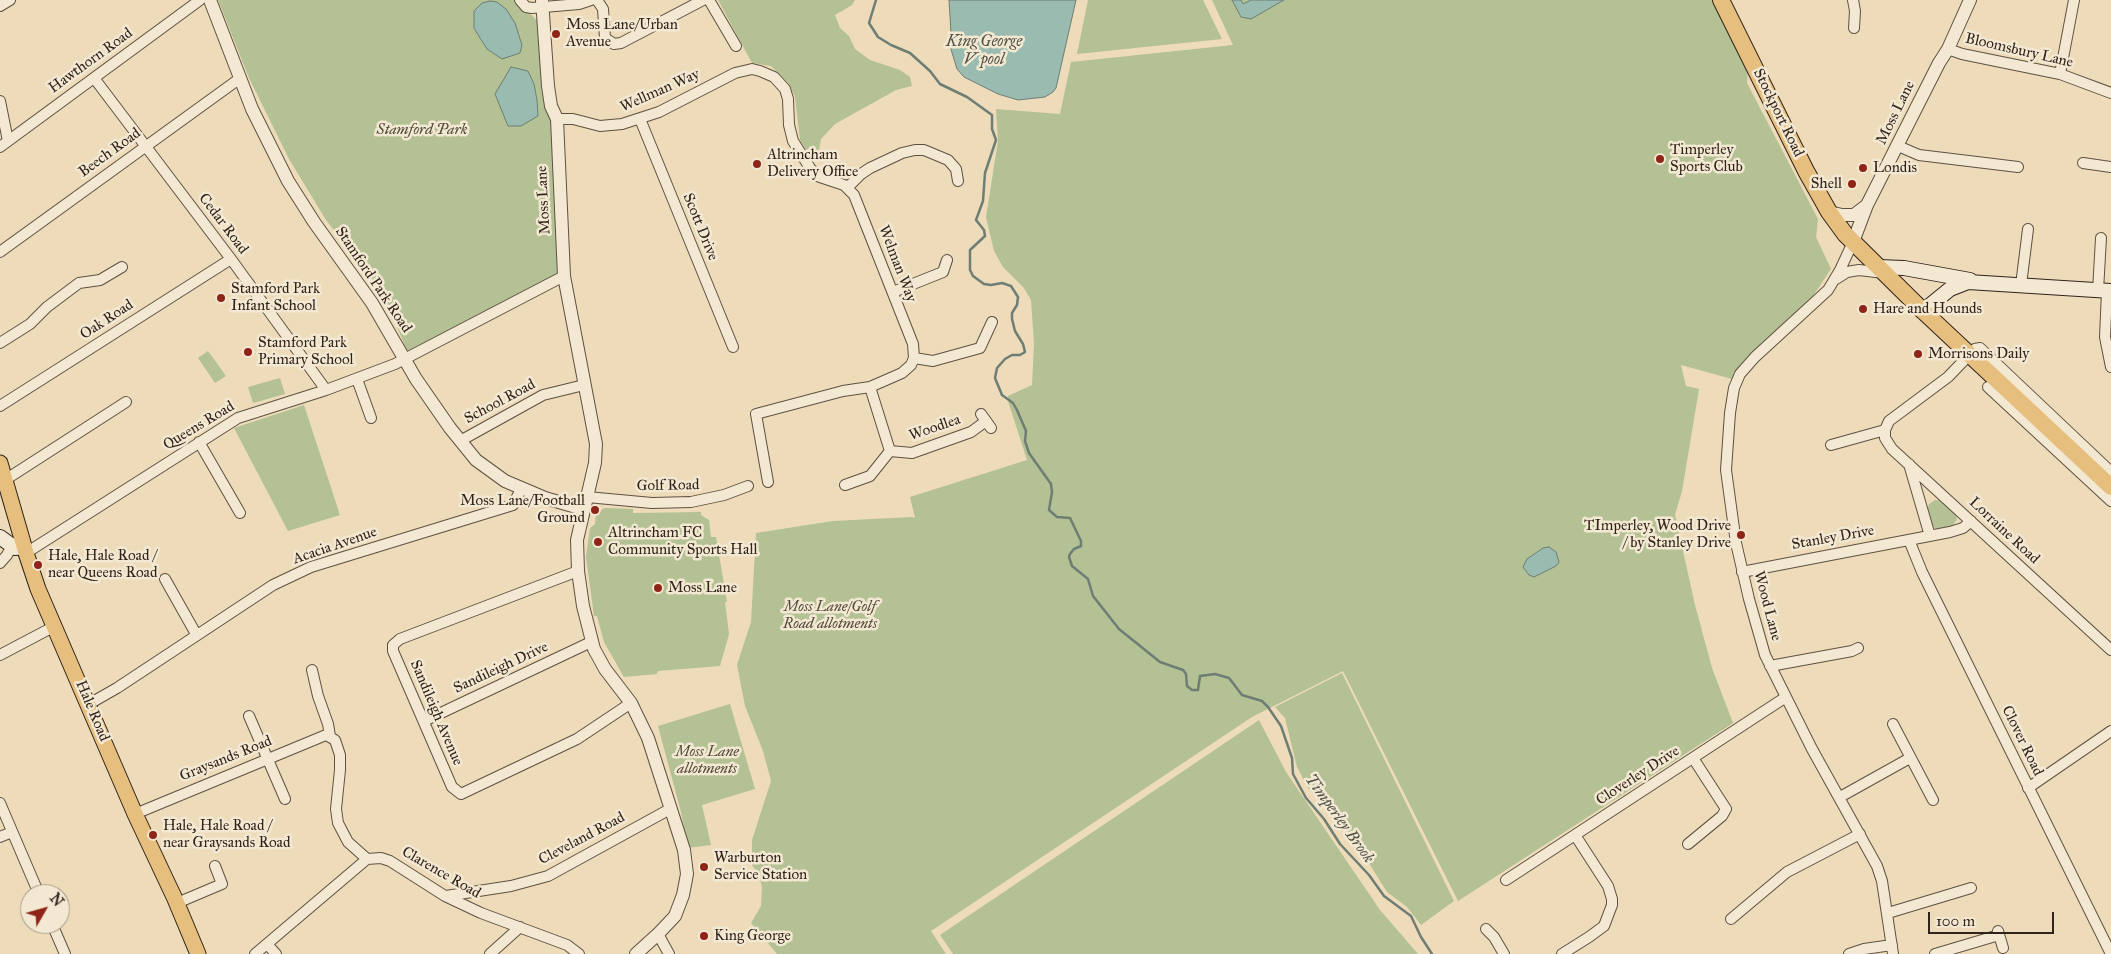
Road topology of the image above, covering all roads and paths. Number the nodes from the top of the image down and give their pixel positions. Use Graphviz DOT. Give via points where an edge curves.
graph roads {
  1 [pos="10,0"];
  2 [pos="200,0"];
  3 [pos="210,0"];
  4 [pos="520,0"];
  5 [pos="591,0"];
  6 [pos="597,0"];
  7 [pos="703,0"];
  8 [pos="709,0"];
  9 [pos="1853,0"];
  10 [pos="1970,0"];
  11 [pos="2074,0"];
  12 [pos="1726,2"];
  13 [pos="542,4"];
  14 [pos="0,6"];
  15 [pos="1854,28"];
  16 [pos="736,46"];
  17 [pos="1948,49"];
  18 [pos="2060,74"];
  19 [pos="94,78"];
  20 [pos="239,79"];
  21 [pos="2111,93"];
  22 [pos="0,101"];
  23 [pos="557,118"];
  24 [pos="640,119"];
  25 [pos="4,144"];
  26 [pos="145,146"];
  27 [pos="1898,146"];
  28 [pos="2083,163"];
  29 [pos="2014,164"];
  30 [pos="2111,167"];
  31 [pos="958,180"];
  32 [pos="847,188"];
  33 [pos="1867,205"];
  34 [pos="1829,212"];
  35 [pos="2028,229"];
  36 [pos="2100,238"];
  37 [pos="1853,242"];
  38 [pos="0,252"];
  39 [pos="231,259"];
  40 [pos="948,260"];
  41 [pos="122,267"];
  42 [pos="1882,270"];
  43 [pos="564,276"];
  44 [pos="1835,279"];
  45 [pos="1975,282"];
  46 [pos="2021,285"];
  47 [pos="2105,291"];
  48 [pos="893,292"];
  49 [pos="1923,311"];
  50 [pos="992,322"];
  51 [pos="0,342"];
  52 [pos="733,347"];
  53 [pos="1969,354"];
  54 [pos="914,358"];
  55 [pos="405,359"];
  56 [pos="2111,367"];
  57 [pos="358,379"];
  58 [pos="1996,382"];
  59 [pos="584,385"];
  60 [pos="870,387"];
  61 [pos="326,390"];
  62 [pos="2011,400"];
  63 [pos="126,402"];
  64 [pos="0,406"];
  65 [pos="371,418"];
  66 [pos="986,421"];
  67 [pos="1885,430"];
  68 [pos="460,440"];
  69 [pos="199,442"];
  70 [pos="1831,445"];
  71 [pos="890,451"];
  72 [pos="0,463"];
  73 [pos="1908,463"];
  74 [pos="2111,472"];
  75 [pos="5,480"];
  76 [pos="768,482"];
  77 [pos="845,485"];
  78 [pos="748,486"];
  79 [pos="2111,487"];
  80 [pos="521,489"];
  81 [pos="2111,502"];
  82 [pos="585,503"];
  83 [pos="240,513"];
  84 [pos="1971,521"];
  85 [pos="1930,536"];
  86 [pos="0,537"];
  87 [pos="1909,540"];
  88 [pos="20,549"];
  89 [pos="0,563"];
  90 [pos="578,571"];
  91 [pos="1742,572"];
  92 [pos="165,579"];
  93 [pos="56,626"];
  94 [pos="196,634"];
  95 [pos="591,642"];
  96 [pos="1858,648"];
  97 [pos="2111,650"];
  98 [pos="0,655"];
  99 [pos="1770,666"];
  100 [pos="312,670"];
  101 [pos="1786,697"];
  102 [pos="630,703"];
  103 [pos="89,704"];
  104 [pos="249,716"];
  105 [pos="424,721"];
  106 [pos="1893,724"];
  107 [pos="2111,731"];
  108 [pos="330,736"];
  109 [pos="1693,758"];
  110 [pos="1910,758"];
  111 [pos="267,759"];
  112 [pos="2028,788"];
  113 [pos="1840,797"];
  114 [pos="285,799"];
  115 [pos="1933,800"];
  116 [pos="0,803"];
  117 [pos="670,809"];
  118 [pos="135,814"];
  119 [pos="12,832"];
  120 [pos="1860,834"];
  121 [pos="1574,835"];
  122 [pos="0,837"];
  123 [pos="1688,844"];
  124 [pos="367,859"];
  125 [pos="215,866"];
  126 [pos="1506,880"];
  127 [pos="35,884"];
  128 [pos="1971,888"];
  129 [pos="444,896"];
  130 [pos="177,903"];
  131 [pos="1888,913"];
  132 [pos="1731,919"];
  133 [pos="520,927"];
  134 [pos="1486,929"];
  135 [pos="56,934"];
  136 [pos="658,934"];
  137 [pos="267,944"];
  138 [pos="2003,948"];
  139 [pos="1893,949"];
  140 [pos="2110,952"];
  141 [pos="65,954"];
  142 [pos="198,954"];
  143 [pos="255,954"];
  144 [pos="276,954"];
  145 [pos="490,954"];
  146 [pos="579,954"];
  147 [pos="636,954"];
  148 [pos="669,954"];
  149 [pos="1504,954"];
  150 [pos="1562,954"];
  151 [pos="1849,954"];
  152 [pos="1935,954"];
  1 -- 14 [label="street"];
  2 -- 19 [label="street, Hawthorn Road"];
  3 -- 20 [label="street, Stamford Park Road"];
  4 -- 13 [label="street" via="526,8"];
  5 -- 13 [label="street" via="579,4"];
  6 -- 7 [label="street" via="602,9 605,38 614,44"];
  8 -- 16 [label="street"];
  9 -- 15 [label="street"];
  10 -- 17 [label="street, Moss Lane"];
  11 -- 18 [label="street"];
  12 -- 34 [label="highway, Stockport Road" via="1803,166"];
  13 -- 23 [label="street, Moss Lane" via="548,86 551,106"];
  17 -- 18 [label="street, Bloomsbury Lane"];
  17 -- 27 [label="street, Moss Lane"];
  18 -- 21 [label="street, Bloomsbury Lane"];
  19 -- 25 [label="street, Hawthorn Road"];
  19 -- 26 [label="street, Cedar Road"];
  20 -- 26 [label="street, Beech Road"];
  20 -- 55 [label="street, Stamford Park Road" via="268,144 292,187 372,302"];
  22 -- 25 [label="street"];
  23 -- 24 [label="street, Wellman Way" via="604,126"];
  23 -- 43 [label="street, Moss Lane"];
  24 -- 32 [label="street, Wellman Way" via="743,70 767,73 781,84 788,99 791,135 800,153 817,176"];
  24 -- 52 [label="street, Scott Drive"];
  26 -- 38 [label="street, Beech Road"];
  26 -- 39 [label="street, Cedar Road"];
  27 -- 29 [label="street" via="1919,155"];
  27 -- 33 [label="street, Moss Lane"];
  28 -- 30 [label="street"];
  31 -- 32 [label="street" via="957,162 915,150 870,168"];
  32 -- 48 [label="street, Welman Way" via="858,204"];
  33 -- 34 [label="street" via="1854,214"];
  33 -- 37 [label="street, Moss Lane"];
  34 -- 37 [label="highway, Stockport Road"];
  35 -- 46 [label="street"];
  36 -- 47 [label="street"];
  37 -- 42 [label="highway, Stockport Road"];
  37 -- 44 [label="street, Wood Lane"];
  39 -- 61 [label="street, Cedar Road"];
  39 -- 64 [label="street, Oak Road"];
  40 -- 48 [label="street" via="943,272"];
  41 -- 51 [label="street" via="100,280 78,283 47,306 30,324"];
  42 -- 44 [label="street" via="1847,272"];
  42 -- 45 [label="main road" via="1904,268"];
  42 -- 49 [label="highway, Stockport Road"];
  43 -- 55 [label="street, Queens Road"];
  43 -- 59 [label="street, Moss Lane"];
  44 -- 91 [label="street, Wood Lane" via="1819,300 1746,366 1734,388 1726,470"];
  45 -- 46 [label="main road"];
  45 -- 49 [label="main road" via="1956,286"];
  46 -- 47 [label="main road"];
  47 -- 56 [label="street" via="2105,337"];
  48 -- 54 [label="street, Welman Way" via="913,344"];
  49 -- 53 [label="highway, Stockport Road"];
  50 -- 54 [label="street" via="980,348 933,360"];
  53 -- 58 [label="highway, Stockport Road"];
  53 -- 67 [label="street" via="1948,378 1890,421"];
  54 -- 60 [label="street" via="902,373"];
  55 -- 57 [label="street, Queens Road"];
  55 -- 68 [label="street, Stamford Park Road"];
  57 -- 61 [label="street, Queens Road"];
  57 -- 65 [label="street"];
  58 -- 62 [label="highway, Stockport Road"];
  58 -- 74 [label="street"];
  59 -- 68 [label="street, School Road" via="543,395"];
  59 -- 82 [label="street, Moss Lane" via="596,451"];
  60 -- 71 [label="street"];
  60 -- 76 [label="street" via="756,414"];
  61 -- 69 [label="street, Queens Road" via="238,418"];
  62 -- 79 [label="highway, Stockport Road"];
  62 -- 81 [label="street"];
  63 -- 75 [label="street"];
  66 -- 71 [label="street, Woodlea" via="971,432 912,453"];
  67 -- 70 [label="street"];
  67 -- 73 [label="street, Lorraine Road" via="1889,444"];
  68 -- 80 [label="street, Stamford Park Road" via="486,468"];
  69 -- 83 [label="street"];
  69 -- 88 [label="street, Queens Road"];
  71 -- 77 [label="street" via="870,476"];
  72 -- 75 [label="main road, Hale Road"];
  73 -- 84 [label="street, Lorraine Road"];
  73 -- 85 [label="street"];
  75 -- 88 [label="main road, Hale Road"];
  78 -- 82 [label="street, Golf Road" via="711,499 686,503"];
  80 -- 82 [label="street, Stamford Park Road"];
  80 -- 94 [label="street, Acacia Avenue" via="513,505 311,567 272,585"];
  82 -- 90 [label="street, Moss Lane" via="577,540"];
  84 -- 85 [label="street, Stanley Drive" via="1957,530"];
  84 -- 97 [label="street, Lorraine Road"];
  85 -- 87 [label="street, Stanley Drive"];
  86 -- 88 [label="main road"];
  87 -- 91 [label="street, Stanley Drive"];
  87 -- 112 [label="street, Clover Road"];
  88 -- 89 [label="street"];
  88 -- 93 [label="main road, Hale Road"];
  90 -- 95 [label="street, Moss Lane"];
  90 -- 105 [label="street, Sandileigh Avenue" via="395,642 393,652"];
  91 -- 99 [label="street, Wood Lane"];
  92 -- 94 [label="street"];
  93 -- 98 [label="street"];
  93 -- 103 [label="main road, Hale Road"];
  94 -- 103 [label="street, Acacia Avenue"];
  95 -- 102 [label="street, Moss Lane" via="605,669"];
  95 -- 105 [label="street, Sandileigh Drive"];
  96 -- 99 [label="street"];
  99 -- 101 [label="street, Wood Lane"];
  100 -- 108 [label="street"];
  101 -- 109 [label="street, Cloverley Drive"];
  101 -- 113 [label="street, Wood Lane"];
  102 -- 105 [label="street, Sandileigh Avenue" via="573,741 461,794 452,787"];
  102 -- 117 [label="street, Moss Lane" via="648,738"];
  103 -- 118 [label="main road, Hale Road"];
  104 -- 111 [label="street"];
  106 -- 110 [label="street"];
  107 -- 112 [label="street"];
  108 -- 111 [label="street, Graysands Road" via="319,736"];
  108 -- 124 [label="street" via="337,744 340,760 338,823 348,842"];
  109 -- 121 [label="street, Cloverley Drive"];
  109 -- 123 [label="street" via="1726,809"];
  110 -- 113 [label="street"];
  110 -- 115 [label="street"];
  111 -- 114 [label="street"];
  111 -- 118 [label="street, Graysands Road"];
  112 -- 140 [label="street, Clover Road"];
  113 -- 120 [label="street, Wood Lane"];
  116 -- 119 [label="street"];
  117 -- 129 [label="street, Cleveland Road" via="548,876 511,886"];
  117 -- 136 [label="street, Moss Lane" via="684,850 687,874 675,916"];
  118 -- 130 [label="main road, Hale Road"];
  119 -- 122 [label="street"];
  119 -- 127 [label="street"];
  120 -- 131 [label="street, Wood Lane" via="1880,873"];
  120 -- 132 [label="street" via="1786,872"];
  121 -- 126 [label="street, Cloverley Drive"];
  121 -- 150 [label="street" via="1608,886 1612,905 1604,926"];
  124 -- 129 [label="street, Clarence Road" via="390,861"];
  124 -- 137 [label="street"];
  125 -- 130 [label="street" via="222,884"];
  128 -- 131 [label="street"];
  129 -- 133 [label="street, Clarence Road"];
  130 -- 142 [label="main road, Hale Road"];
  131 -- 139 [label="street, Wood Lane"];
  133 -- 145 [label="street"];
  133 -- 146 [label="street, Clarence Road" via="567,945"];
  134 -- 149 [label="street" via="1501,942"];
  135 -- 141 [label="street"];
  136 -- 147 [label="street, Moss Lane"];
  136 -- 148 [label="street"];
  137 -- 143 [label="street"];
  137 -- 144 [label="street"];
  138 -- 152 [label="street" via="1999,933"];
  139 -- 151 [label="street"];
}
